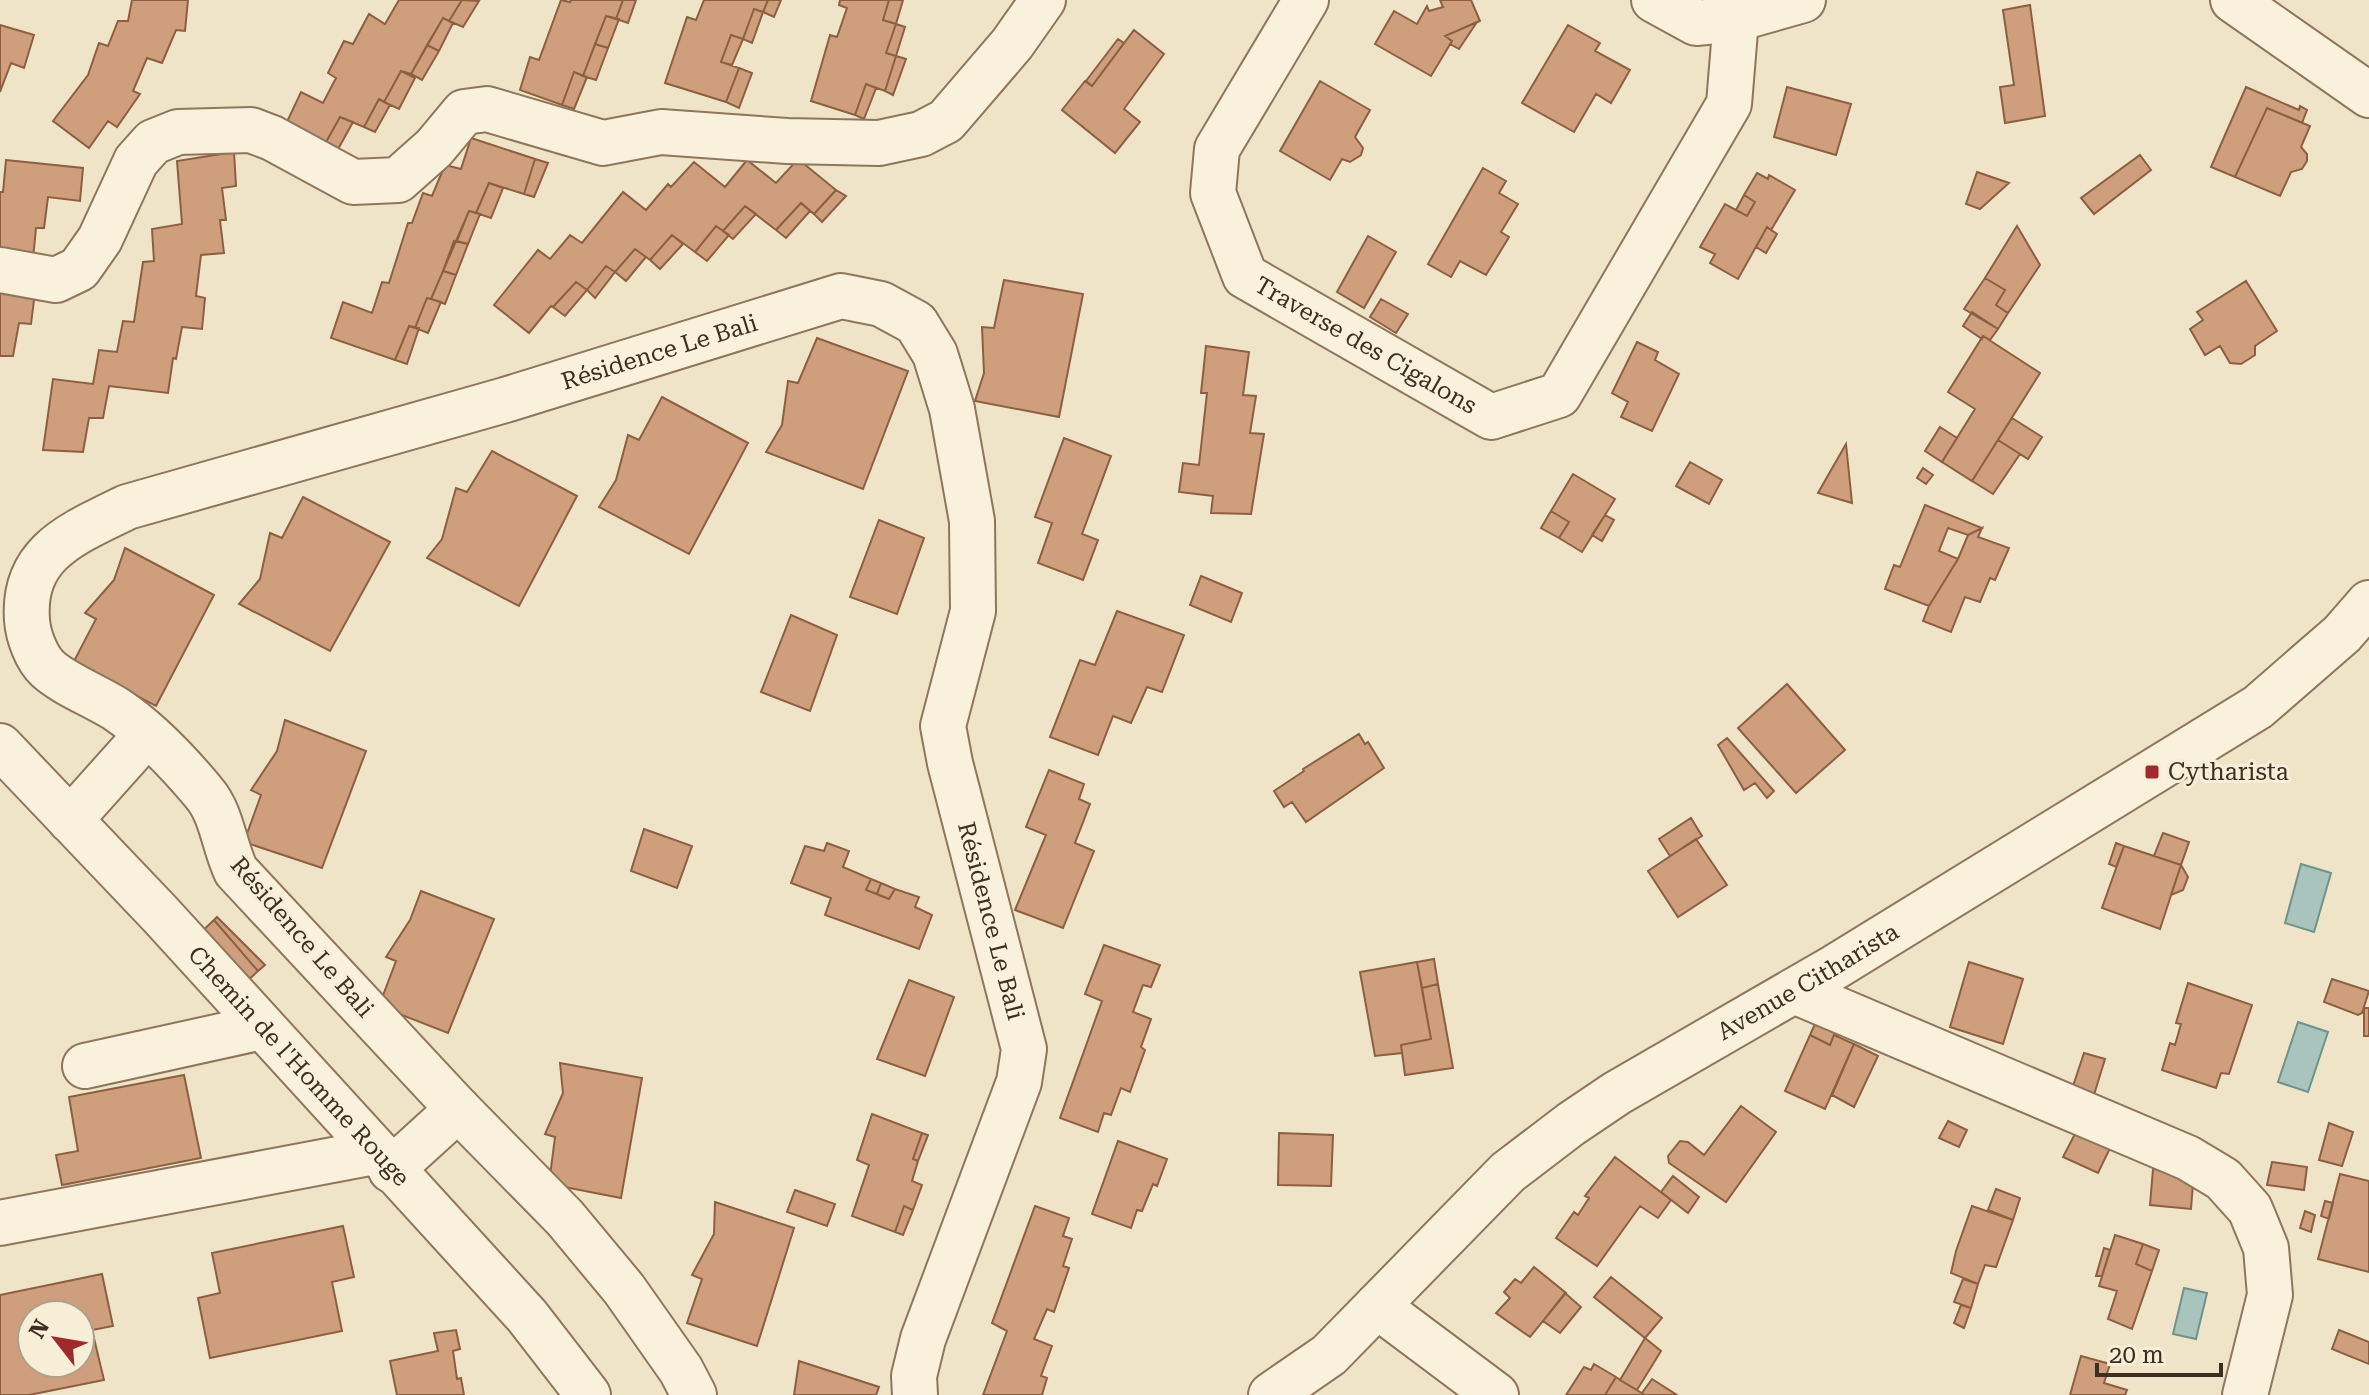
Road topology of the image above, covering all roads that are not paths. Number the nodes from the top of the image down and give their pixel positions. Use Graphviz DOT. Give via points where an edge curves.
graph roads {
  1 [pos="1043,0"];
  2 [pos="1306,0"];
  3 [pos="1654,0"];
  4 [pos="1803,0"];
  5 [pos="2233,0"];
  6 [pos="1736,19"];
  7 [pos="2369,95"];
  8 [pos="0,270"];
  9 [pos="2369,603"];
  10 [pos="147,734"];
  11 [pos="0,746"];
  12 [pos="70,820"];
  13 [pos="1794,991"];
  14 [pos="262,1027"];
  15 [pos="85,1066"];
  16 [pos="458,1109"];
  17 [pos="383,1161"];
  18 [pos="0,1223"];
  19 [pos="1377,1306"];
  20 [pos="588,1395"];
  21 [pos="694,1395"];
  22 [pos="915,1395"];
  23 [pos="1271,1395"];
  24 [pos="1496,1395"];
  25 [pos="2245,1395"];
  1 -- 8 [label="street" via="946,121 921,134 879,143 661,132 603,143 487,109 464,112 398,180 353,182 251,130 178,132 153,142 136,161 100,239 79,269 56,280"];
  2 -- 6 [label="street, Traverse des Cigalons" via="1217,149 1213,193 1245,276 1491,417 1559,395 1729,104"];
  3 -- 6 [label="street" via="1696,23"];
  4 -- 6 [label="street"];
  5 -- 7 [label="street"];
  9 -- 13 [label="street, Avenue Citharista" via="2342,634 2258,707"];
  10 -- 12 [label="street"];
  10 -- 16 [label="street, Résidence Le Bali" via="206,795 236,871"];
  10 -- 22 [label="street, Résidence Le Bali" via="47,668 28,633 32,574 47,554 77,533 127,507 505,400 841,296 881,304 916,323 935,354 952,409 972,521 973,611 943,726 1024,1049 1019,1082 923,1339"];
  11 -- 12 [label="street, Chemin de l'Homme Rouge"];
  12 -- 14 [label="street, Chemin de l'Homme Rouge"];
  13 -- 19 [label="street, Avenue Citharista" via="1571,1124 1508,1172"];
  13 -- 25 [label="street" via="2188,1158 2223,1179 2250,1209 2266,1248 2270,1295"];
  14 -- 15 [label="street"];
  14 -- 17 [label="street, Chemin de l'Homme Rouge"];
  16 -- 17 [label="street"];
  16 -- 21 [label="street, Résidence Le Bali" via="565,1218 624,1289"];
  17 -- 18 [label="street"];
  17 -- 20 [label="street, Chemin de l'Homme Rouge" via="527,1316"];
  19 -- 23 [label="street, Avenue Citharista" via="1329,1355"];
  19 -- 24 [label="street"];
}
